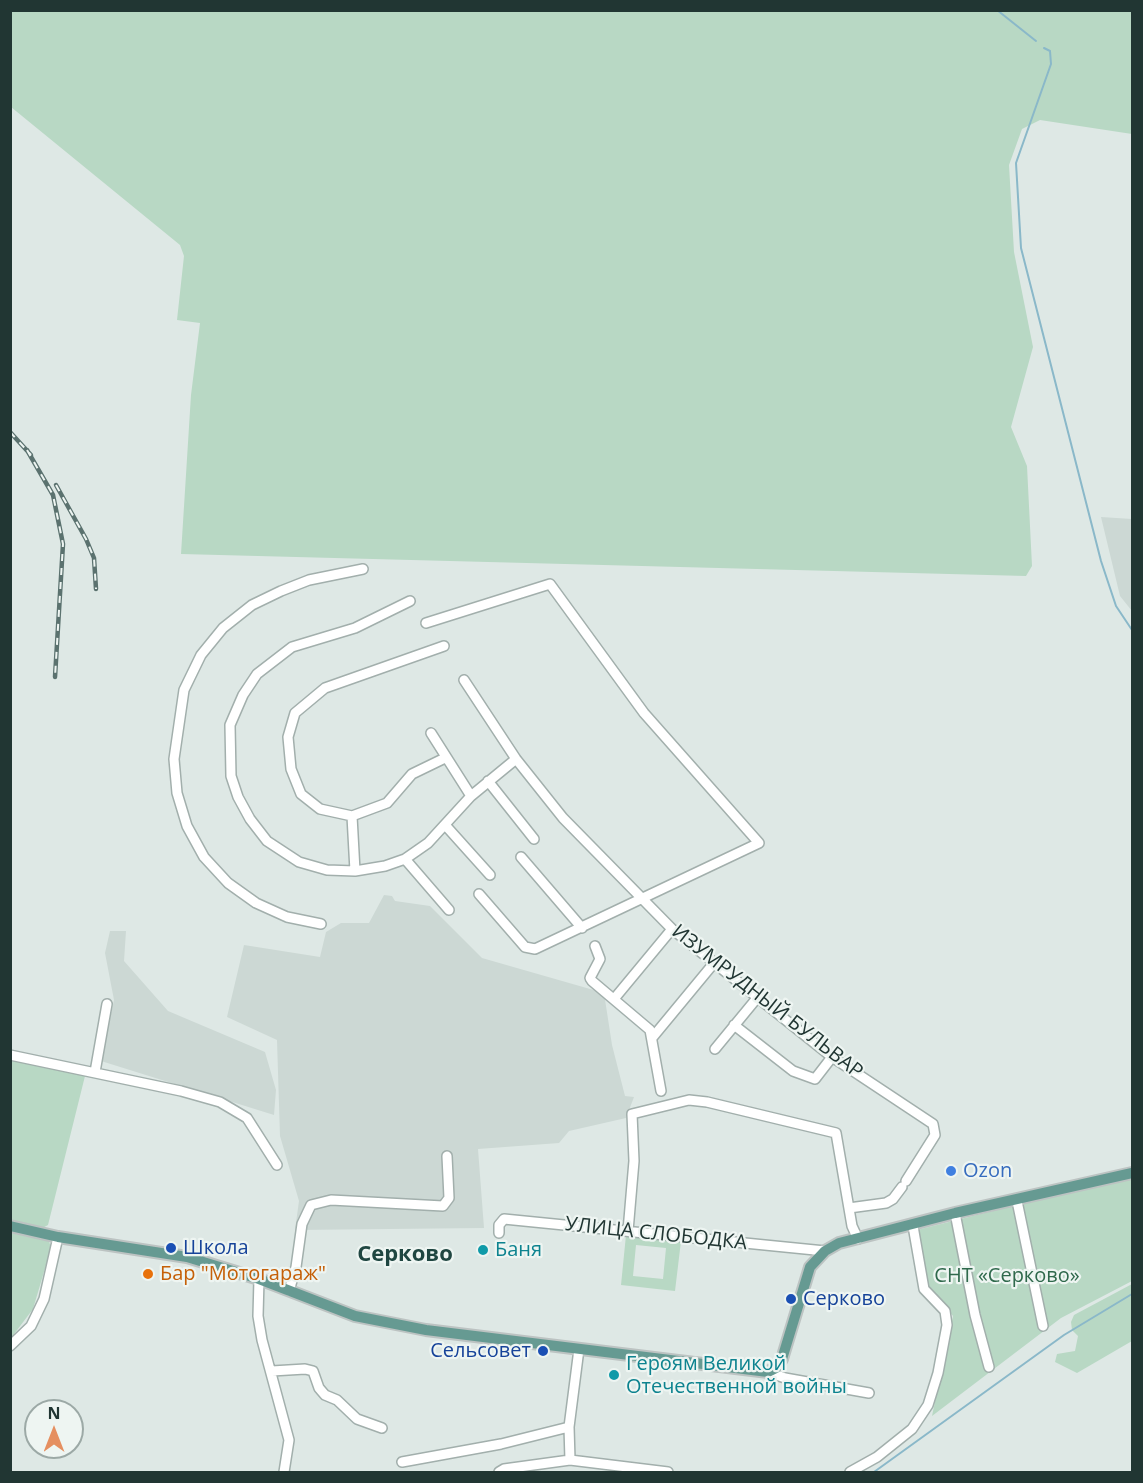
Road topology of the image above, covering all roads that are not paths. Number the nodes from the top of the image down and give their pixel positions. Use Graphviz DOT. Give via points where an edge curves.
graph roads {
  1 [pos="363,568"];
  2 [pos="410,601"];
  3 [pos="426,623"];
  4 [pos="444,646"];
  5 [pos="464,680"];
  6 [pos="431,733"];
  7 [pos="445,758"];
  8 [pos="516,759"];
  9 [pos="488,781"];
  10 [pos="471,796"];
  11 [pos="351,816"];
  12 [pos="446,826"];
  13 [pos="534,839"];
  14 [pos="520,857"];
  15 [pos="405,859"];
  16 [pos="355,871"];
  17 [pos="490,875"];
  18 [pos="479,894"];
  19 [pos="641,897"];
  20 [pos="449,910"];
  21 [pos="321,924"];
  22 [pos="582,928"];
  23 [pos="672,929"];
  24 [pos="595,946"];
  25 [pos="714,963"];
  26 [pos="757,998"];
  27 [pos="614,999"];
  28 [pos="107,1004"];
  29 [pos="734,1025"];
  30 [pos="652,1038"];
  31 [pos="715,1049"];
  32 [pos="10,1055"];
  33 [pos="832,1057"];
  34 [pos="95,1072"];
  35 [pos="661,1091"];
  36 [pos="447,1156"];
  37 [pos="277,1165"];
  38 [pos="1132,1173"];
  39 [pos="1017,1201"];
  40 [pos="849,1208"];
  41 [pos="955,1213"];
  42 [pos="10,1226"];
  43 [pos="913,1226"];
  44 [pos="628,1232"];
  45 [pos="499,1233"];
  46 [pos="58,1237"];
  47 [pos="858,1239"];
  48 [pos="825,1251"];
  49 [pos="259,1279"];
  50 [pos="289,1291"];
  51 [pos="1043,1326"];
  52 [pos="10,1346"];
  53 [pos="579,1349"];
  54 [pos="989,1366"];
  55 [pos="272,1371"];
  56 [pos="768,1372"];
  57 [pos="869,1393"];
  58 [pos="569,1427"];
  59 [pos="382,1428"];
  60 [pos="570,1460"];
  61 [pos="402,1462"];
  62 [pos="284,1473"];
  63 [pos="499,1473"];
  64 [pos="668,1473"];
  65 [pos="850,1473"];
  1 -- 21 [label="street" via="309,580 281,591 252,605 223,628 201,655 184,690 174,759 177,793 187,826 204,857 228,883 256,903 287,917"];
  2 -- 16 [label="street" via="355,628 292,646 257,674 230,726 231,776 238,797 267,841 299,862 327,870"];
  3 -- 19 [label="street" via="550,584 644,713 759,843"];
  4 -- 11 [label="street" via="325,688 295,713 288,737 291,769 301,794 320,808"];
  5 -- 8 [label="street, ИЗУМРУДНЫЙ БУЛЬВАР"];
  6 -- 7 [label="street"];
  7 -- 10 [label="street"];
  7 -- 11 [label="street" via="412,774 387,803"];
  8 -- 9 [label="street"];
  8 -- 19 [label="street, ИЗУМРУДНЫЙ БУЛЬВАР" via="563,818"];
  9 -- 10 [label="street"];
  9 -- 13 [label="street"];
  10 -- 12 [label="street"];
  11 -- 16 [label="street"];
  12 -- 15 [label="street"];
  12 -- 17 [label="street"];
  14 -- 22 [label="street"];
  15 -- 16 [label="street"];
  15 -- 20 [label="street"];
  18 -- 22 [label="street" via="530,949"];
  19 -- 22 [label="street"];
  19 -- 23 [label="street, ИЗУМРУДНЫЙ БУЛЬВАР"];
  23 -- 25 [label="street, ИЗУМРУДНЫЙ БУЛЬВАР"];
  23 -- 27 [label="street"];
  24 -- 27 [label="street" via="600,961 590,978"];
  25 -- 26 [label="street, ИЗУМРУДНЫЙ БУЛЬВАР"];
  25 -- 30 [label="street"];
  26 -- 29 [label="street"];
  26 -- 33 [label="street, ИЗУМРУДНЫЙ БУЛЬВАР"];
  27 -- 30 [label="street" via="650,1030"];
  28 -- 34 [label="street"];
  29 -- 31 [label="street"];
  29 -- 33 [label="street" via="793,1071 815,1079"];
  30 -- 35 [label="street"];
  32 -- 34 [label="street"];
  33 -- 40 [label="street, ИЗУМРУДНЫЙ БУЛЬВАР" via="933,1124 935,1134 893,1199"];
  34 -- 37 [label="street" via="181,1090 236,1109 247,1118"];
  36 -- 50 [label="street" via="449,1198 443,1206 331,1200 311,1205 302,1224"];
  38 -- 39 [label="main road"];
  39 -- 41 [label="main road"];
  39 -- 51 [label="street"];
  40 -- 44 [label="street" via="836,1133 707,1102 680,1101 632,1114 634,1161"];
  40 -- 47 [label="street"];
  41 -- 43 [label="main road"];
  41 -- 54 [label="street"];
  42 -- 46 [label="main road"];
  43 -- 47 [label="main road"];
  43 -- 65 [label="street" via="924,1288 945,1311 938,1374 928,1405 912,1429"];
  44 -- 45 [label="street, УЛИЦА СЛОБОДКА" via="504,1219"];
  44 -- 48 [label="street, УЛИЦА СЛОБОДКА"];
  46 -- 49 [label="main road" via="176,1255"];
  46 -- 52 [label="street" via="44,1299 31,1326"];
  47 -- 48 [label="main road"];
  48 -- 56 [label="main road" via="810,1268 782,1359"];
  49 -- 50 [label="main road"];
  49 -- 55 [label="street" via="258,1316"];
  50 -- 53 [label="main road" via="355,1316 426,1330"];
  53 -- 56 [label="main road"];
  53 -- 58 [label="street"];
  55 -- 59 [label="street" via="313,1371 325,1395 337,1400 357,1419"];
  55 -- 62 [label="street" via="289,1440"];
  56 -- 57 [label="street"];
  58 -- 60 [label="street"];
  58 -- 61 [label="street"];
  60 -- 63 [label="street" via="504,1469"];
  60 -- 64 [label="street"];
}
